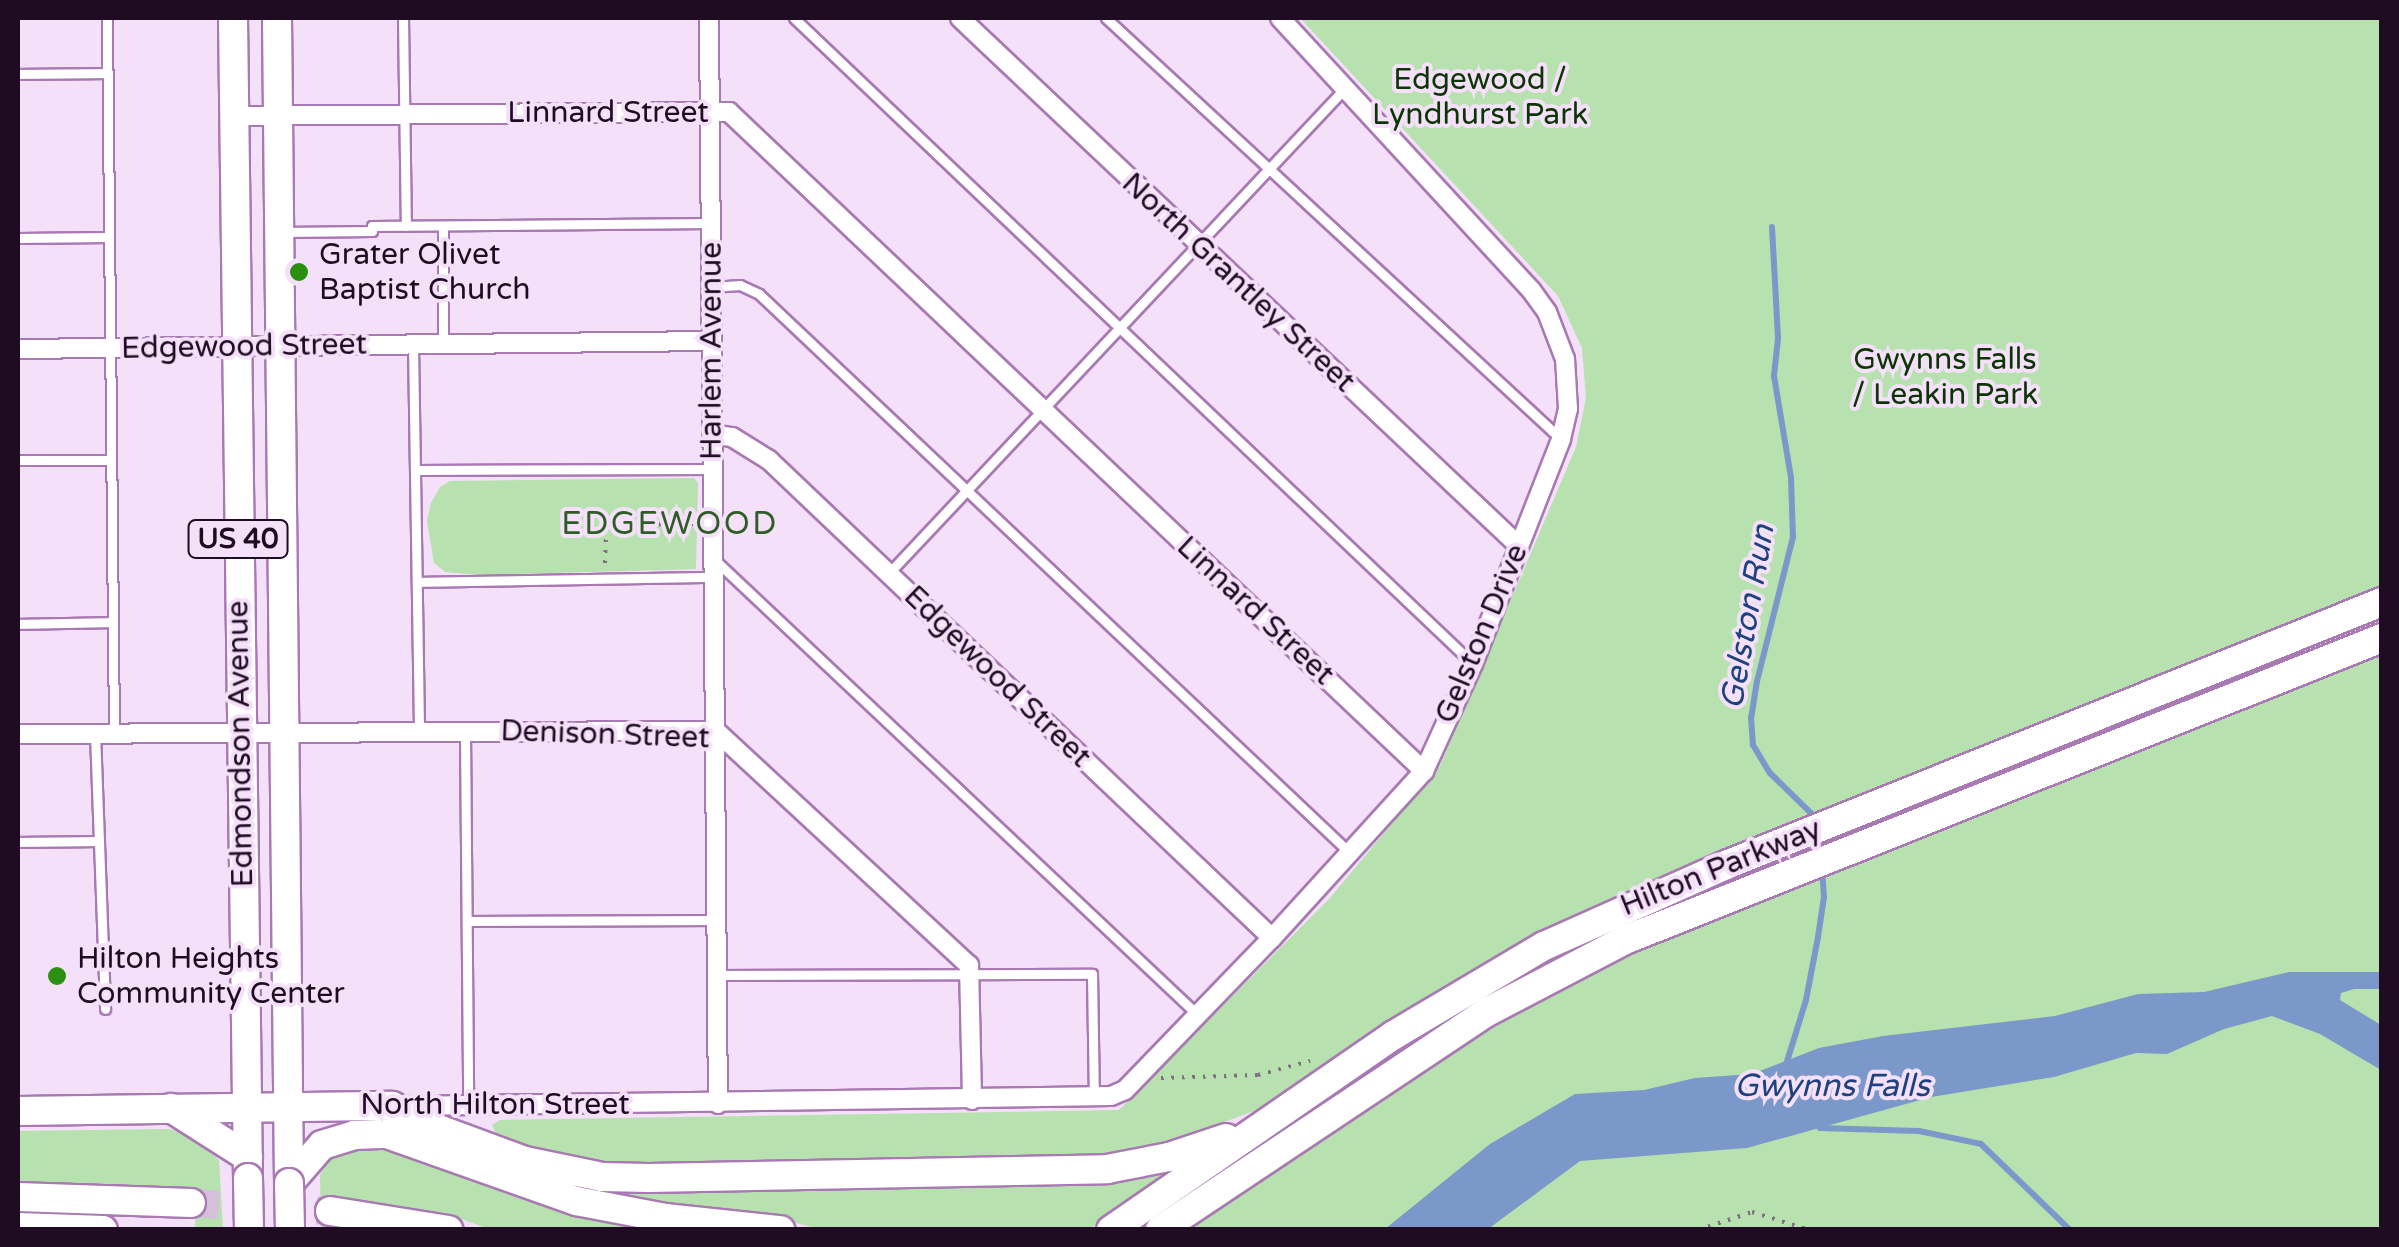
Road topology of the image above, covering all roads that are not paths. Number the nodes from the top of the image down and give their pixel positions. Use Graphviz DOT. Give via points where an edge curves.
graph roads {
  1 [pos="107,18"];
  2 [pos="233,18"];
  3 [pos="277,18"];
  4 [pos="403,18"];
  5 [pos="710,18"];
  6 [pos="794,18"];
  7 [pos="960,18"];
  8 [pos="1106,18"];
  9 [pos="1280,18"];
  10 [pos="108,73"];
  11 [pos="18,74"];
  12 [pos="1345,88"];
  13 [pos="711,112"];
  14 [pos="404,115"];
  15 [pos="234,116"];
  16 [pos="278,116"];
  17 [pos="1269,169"];
  18 [pos="711,223"];
  19 [pos="406,226"];
  20 [pos="443,226"];
  21 [pos="280,232"];
  22 [pos="108,237"];
  23 [pos="18,238"];
  24 [pos="1198,245"];
  25 [pos="712,286"];
  26 [pos="1120,327"];
  27 [pos="712,341"];
  28 [pos="443,344"];
  29 [pos="413,345"];
  30 [pos="281,346"];
  31 [pos="235,347"];
  32 [pos="110,348"];
  33 [pos="18,349"];
  34 [pos="1043,410"];
  35 [pos="712,434"];
  36 [pos="1561,439"];
  37 [pos="18,460"];
  38 [pos="111,460"];
  39 [pos="713,469"];
  40 [pos="415,470"];
  41 [pos="964,491"];
  42 [pos="1519,546"];
  43 [pos="714,568"];
  44 [pos="888,574"];
  45 [pos="417,582"];
  46 [pos="2382,602"];
  47 [pos="112,622"];
  48 [pos="18,624"];
  49 [pos="2382,638"];
  50 [pos="1473,664"];
  51 [pos="286,731"];
  52 [pos="420,731"];
  53 [pos="465,731"];
  54 [pos="716,731"];
  55 [pos="240,732"];
  56 [pos="104,733"];
  57 [pos="18,734"];
  58 [pos="1424,771"];
  59 [pos="99,840"];
  60 [pos="18,842"];
  61 [pos="1351,854"];
  62 [pos="717,920"];
  63 [pos="467,921"];
  64 [pos="1272,938"];
  65 [pos="717,974"];
  66 [pos="969,974"];
  67 [pos="105,1009"];
  68 [pos="1198,1014"];
  69 [pos="1094,1099"];
  70 [pos="972,1100"];
  71 [pos="718,1104"];
  72 [pos="248,1106"];
  73 [pos="287,1106"];
  74 [pos="392,1106"];
  75 [pos="468,1106"];
  76 [pos="169,1108"];
  77 [pos="18,1110"];
  78 [pos="1265,1124"];
  79 [pos="248,1167"];
  80 [pos="289,1183"];
  81 [pos="18,1196"];
  82 [pos="191,1203"];
  83 [pos="330,1212"];
  84 [pos="18,1226"];
  85 [pos="103,1230"];
  86 [pos="249,1230"];
  87 [pos="290,1230"];
  88 [pos="448,1230"];
  89 [pos="780,1230"];
  90 [pos="1111,1230"];
  91 [pos="1160,1230"];
  1 -- 10 [label="lane"];
  2 -- 15 [label="main road, Edmondson Avenue / US 40"];
  3 -- 16 [label="main road, Edmondson Avenue / US 40"];
  4 -- 14 [label="lane"];
  5 -- 13 [label="street, Harlem Avenue"];
  6 -- 26 [label="lane"];
  7 -- 24 [label="street, North Grantley Street"];
  8 -- 17 [label="lane"];
  9 -- 12 [label="street, Gelston Drive"];
  10 -- 11 [label="lane"];
  10 -- 22 [label="lane"];
  12 -- 17 [label="lane"];
  12 -- 36 [label="street, Gelston Drive" via="1547,312 1569,382"];
  13 -- 14 [label="street, Linnard Street"];
  13 -- 18 [label="street, Harlem Avenue"];
  13 -- 34 [label="street, Linnard Street" via="729,112"];
  14 -- 16 [label="street, Linnard Street"];
  14 -- 19 [label="lane"];
  15 -- 16 [label="street, Linnard Street"];
  15 -- 31 [label="main road, Edmondson Avenue / US 40"];
  16 -- 21 [label="main road, Edmondson Avenue / US 40"];
  17 -- 24 [label="lane"];
  17 -- 36 [label="lane"];
  18 -- 20 [label="lane"];
  18 -- 25 [label="street, Harlem Avenue"];
  19 -- 20 [label="lane"];
  19 -- 21 [label="lane"];
  20 -- 28 [label="lane"];
  21 -- 30 [label="main road, Edmondson Avenue / US 40"];
  22 -- 23 [label="lane"];
  22 -- 32 [label="lane"];
  24 -- 26 [label="lane"];
  24 -- 42 [label="street, North Grantley Street"];
  25 -- 27 [label="street, Harlem Avenue"];
  25 -- 41 [label="lane" via="740,285 759,294"];
  26 -- 34 [label="lane"];
  26 -- 50 [label="lane"];
  27 -- 28 [label="street, Edgewood Street"];
  27 -- 35 [label="street, Harlem Avenue"];
  28 -- 29 [label="street, Edgewood Street"];
  29 -- 30 [label="street, Edgewood Street"];
  29 -- 40 [label="lane"];
  30 -- 31 [label="street, Edgewood Street"];
  30 -- 51 [label="main road, Edmondson Avenue / US 40"];
  31 -- 32 [label="street, Edgewood Street"];
  31 -- 55 [label="main road, Edmondson Avenue / US 40"];
  32 -- 33 [label="street, Edgewood Street"];
  32 -- 38 [label="lane"];
  34 -- 41 [label="lane"];
  34 -- 58 [label="street, Linnard Street"];
  35 -- 39 [label="street, Harlem Avenue"];
  35 -- 44 [label="street, Edgewood Street" via="732,437 768,460"];
  36 -- 42 [label="street, Gelston Drive"];
  37 -- 38 [label="lane"];
  38 -- 47 [label="lane"];
  39 -- 40 [label="lane"];
  39 -- 43 [label="street, Harlem Avenue"];
  40 -- 45 [label="lane"];
  41 -- 44 [label="lane"];
  41 -- 61 [label="lane"];
  42 -- 50 [label="street, Gelston Drive"];
  43 -- 45 [label="lane"];
  43 -- 54 [label="street, Harlem Avenue"];
  43 -- 68 [label="lane"];
  44 -- 64 [label="street, Edgewood Street"];
  45 -- 52 [label="lane"];
  46 -- 78 [label="main road, Hilton Parkway" via="1614,911 1473,985"];
  47 -- 48 [label="lane"];
  47 -- 56 [label="lane"];
  49 -- 91 [label="main road, Hilton Parkway" via="1625,940 1487,1012"];
  50 -- 58 [label="street, Gelston Drive"];
  51 -- 52 [label="street, Denison Street"];
  51 -- 55 [label="street, Denison Street"];
  51 -- 73 [label="main road, Edmondson Avenue / US 40"];
  52 -- 53 [label="street, Denison Street"];
  53 -- 54 [label="street, Denison Street"];
  53 -- 63 [label="lane"];
  54 -- 62 [label="street, Harlem Avenue"];
  54 -- 66 [label="street, Denison Street" via="969,965"];
  55 -- 56 [label="street, Denison Street"];
  55 -- 72 [label="main road, Edmondson Avenue / US 40"];
  56 -- 57 [label="street, Denison Street"];
  56 -- 59 [label="lane"];
  58 -- 61 [label="street, Gelston Drive"];
  59 -- 60 [label="lane"];
  59 -- 67 [label="lane"];
  61 -- 64 [label="street, Gelston Drive"];
  62 -- 63 [label="lane"];
  62 -- 65 [label="street, Harlem Avenue"];
  63 -- 75 [label="lane"];
  64 -- 68 [label="street, Gelston Drive"];
  65 -- 66 [label="lane"];
  65 -- 71 [label="street, Harlem Avenue"];
  66 -- 69 [label="lane" via="1092,974"];
  66 -- 70 [label="street"];
  68 -- 69 [label="street, Gelston Drive" via="1125,1090"];
  69 -- 70 [label="street, Gelston Drive"];
  70 -- 71 [label="street, North Hilton Street"];
  71 -- 75 [label="street, North Hilton Street"];
  72 -- 73 [label="main road, North Hilton Street"];
  72 -- 76 [label="main road, North Hilton Street"];
  72 -- 79 [label="main road, Edmondson Avenue / US 40"];
  73 -- 74 [label="main road, North Hilton Street"];
  73 -- 80 [label="main road, Edmondson Avenue / US 40"];
  74 -- 75 [label="street, North Hilton Street"];
  74 -- 78 [label="main road" via="525,1161 649,1178 1106,1169 1169,1157"];
  76 -- 77 [label="main road, North Hilton Street"];
  76 -- 79 [label="main road"];
  78 -- 90 [label="main road, Hilton Parkway"];
  79 -- 86 [label="main road, Edmondson Avenue / US 40, bridge"];
  80 -- 87 [label="main road, Edmondson Avenue / US 40, bridge"];
  80 -- 89 [label="main road" via="322,1145 387,1134 576,1201"];
  81 -- 82 [label="main road"];
  83 -- 88 [label="main road"];
  84 -- 85 [label="main road"];
}
